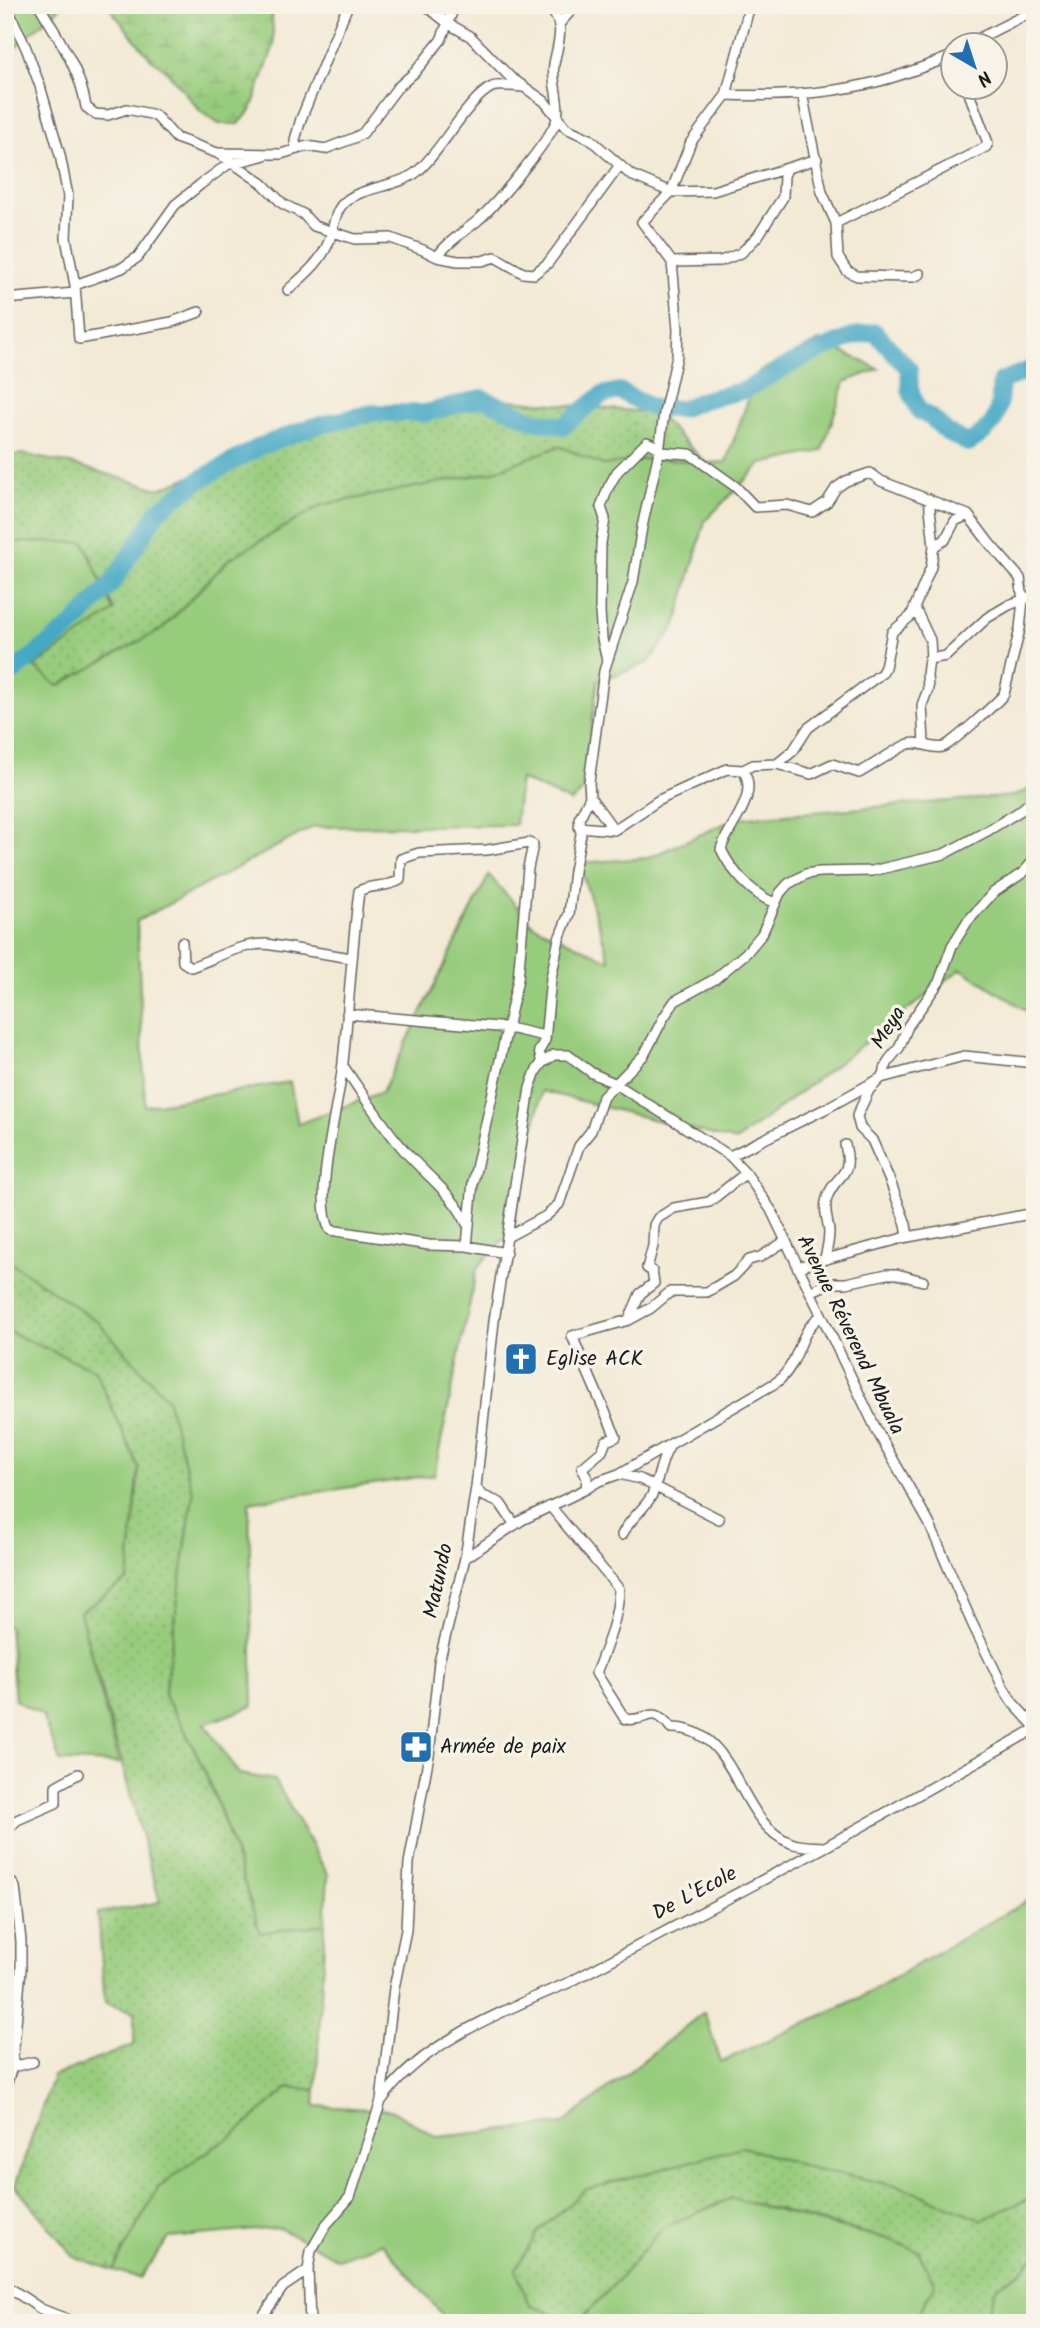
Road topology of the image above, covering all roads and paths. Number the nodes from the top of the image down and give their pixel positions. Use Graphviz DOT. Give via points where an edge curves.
graph roads {
  1 [pos="6,5"];
  2 [pos="39,5"];
  3 [pos="348,5"];
  4 [pos="425,5"];
  5 [pos="455,5"];
  6 [pos="546,5"];
  7 [pos="576,5"];
  8 [pos="750,5"];
  9 [pos="1035,10"];
  10 [pos="560,23"];
  11 [pos="449,24"];
  12 [pos="992,32"];
  13 [pos="939,61"];
  14 [pos="524,87"];
  15 [pos="802,93"];
  16 [pos="726,95"];
  17 [pos="972,102"];
  18 [pos="557,118"];
  19 [pos="296,149"];
  20 [pos="217,153"];
  21 [pos="265,155"];
  22 [pos="817,159"];
  23 [pos="234,164"];
  24 [pos="620,165"];
  25 [pos="788,169"];
  26 [pos="671,192"];
  27 [pos="836,223"];
  28 [pos="331,232"];
  29 [pos="436,257"];
  30 [pos="672,262"];
  31 [pos="920,274"];
  32 [pos="75,289"];
  33 [pos="288,290"];
  34 [pos="5,299"];
  35 [pos="199,312"];
  36 [pos="660,450"];
  37 [pos="929,499"];
  38 [pos="968,515"];
  39 [pos="934,546"];
  40 [pos="1020,578"];
  41 [pos="1035,595"];
  42 [pos="1023,600"];
  43 [pos="915,607"];
  44 [pos="931,658"];
  45 [pos="608,660"];
  46 [pos="923,744"];
  47 [pos="777,764"];
  48 [pos="743,770"];
  49 [pos="590,797"];
  50 [pos="1035,798"];
  51 [pos="579,827"];
  52 [pos="614,830"];
  53 [pos="1035,859"];
  54 [pos="775,904"];
  55 [pos="182,942"];
  56 [pos="351,958"];
  57 [pos="347,1014"];
  58 [pos="509,1028"];
  59 [pos="545,1038"];
  60 [pos="561,1054"];
  61 [pos="542,1063"];
  62 [pos="1035,1063"];
  63 [pos="343,1066"];
  64 [pos="881,1078"];
  65 [pos="616,1084"];
  66 [pos="845,1145"];
  67 [pos="730,1156"];
  68 [pos="746,1173"];
  69 [pos="1035,1213"];
  70 [pos="468,1225"];
  71 [pos="509,1236"];
  72 [pos="908,1237"];
  73 [pos="785,1242"];
  74 [pos="467,1246"];
  75 [pos="506,1253"];
  76 [pos="825,1258"];
  77 [pos="797,1268"];
  78 [pos="923,1280"];
  79 [pos="810,1292"];
  80 [pos="821,1316"];
  81 [pos="629,1320"];
  82 [pos="670,1446"];
  83 [pos="619,1474"];
  84 [pos="655,1486"];
  85 [pos="476,1487"];
  86 [pos="586,1489"];
  87 [pos="550,1506"];
  88 [pos="719,1519"];
  89 [pos="515,1525"];
  90 [pos="622,1535"];
  91 [pos="464,1558"];
  92 [pos="1035,1728"];
  93 [pos="78,1774"];
  94 [pos="5,1832"];
  95 [pos="825,1847"];
  96 [pos="5,1872"];
  97 [pos="7,1883"];
  98 [pos="33,2062"];
  99 [pos="9,2067"];
  100 [pos="5,2090"];
  101 [pos="381,2101"];
  102 [pos="308,2270"];
  103 [pos="5,2285"];
  104 [pos="77,2323"];
  105 [pos="258,2323"];
  106 [pos="310,2323"];
  1 -- 32 [label="street" via="35,73 60,156"];
  2 -- 20 [label="street" via="69,59 86,107 95,114 127,109 155,115 176,138"];
  3 -- 19 [label="street" via="301,119"];
  4 -- 11 [label="street"];
  5 -- 11 [label="street"];
  6 -- 10 [label="street"];
  7 -- 10 [label="street"];
  8 -- 16 [label="street"];
  9 -- 12 [label="street"];
  10 -- 18 [label="street" via="554,64"];
  11 -- 14 [label="street" via="470,36"];
  11 -- 19 [label="street" via="441,40 363,132 325,149"];
  13 -- 15 [label="street" via="874,83"];
  14 -- 18 [label="street"];
  14 -- 28 [label="street" via="493,87 485,93 420,170 408,179 345,202"];
  15 -- 16 [label="street"];
  15 -- 22 [label="street"];
  16 -- 26 [label="street" via="691,142"];
  17 -- 27 [label="street" via="986,146"];
  18 -- 24 [label="street"];
  18 -- 29 [label="street" via="497,200"];
  19 -- 21 [label="street"];
  20 -- 21 [label="street"];
  20 -- 23 [label="street"];
  21 -- 23 [label="street"];
  22 -- 25 [label="street"];
  22 -- 27 [label="street" via="822,192"];
  23 -- 28 [label="street" via="314,226"];
  23 -- 32 [label="street" via="175,205 138,257"];
  24 -- 26 [label="street" via="631,175"];
  24 -- 29 [label="street" via="548,263 534,274 495,257 467,262"];
  25 -- 26 [label="street" via="713,191"];
  25 -- 30 [label="street" via="783,197 758,236 740,253 721,261"];
  26 -- 30 [label="street" via="642,222"];
  27 -- 31 [label="street" via="838,257 847,271 863,278"];
  28 -- 29 [label="street" via="355,239 391,238"];
  28 -- 33 [label="street" via="314,266"];
  30 -- 36 [label="street, Matundo" via="677,356"];
  32 -- 34 [label="street"];
  32 -- 35 [label="street" via="79,339 172,322"];
  36 -- 37 [label="street" via="690,454 755,507 787,505 812,512 846,481 870,473"];
  36 -- 45 [label="street, Matundo" via="633,582"];
  36 -- 45 [label="street" via="647,442 638,449 617,472 601,507 605,519 600,601"];
  37 -- 38 [label="street"];
  37 -- 39 [label="street"];
  38 -- 39 [label="street" via="955,521 945,540"];
  38 -- 40 [label="street"];
  39 -- 43 [label="street"];
  40 -- 41 [label="street"];
  40 -- 42 [label="street"];
  41 -- 42 [label="street"];
  42 -- 44 [label="street" via="987,618 946,656"];
  42 -- 46 [label="street" via="1007,684 999,701 947,747"];
  43 -- 44 [label="street" via="930,640"];
  43 -- 47 [label="street" via="891,632 885,667 877,679 808,729"];
  44 -- 46 [label="street" via="922,705"];
  45 -- 49 [label="street, Matundo"];
  46 -- 47 [label="street" via="909,743 859,773 832,764 811,774"];
  47 -- 48 [label="street"];
  48 -- 52 [label="street" via="727,769 691,784"];
  48 -- 54 [label="street" via="749,784 746,797 721,849 755,893"];
  49 -- 51 [label="street, Matundo"];
  49 -- 52 [label="street"];
  50 -- 54 [label="street" via="989,831 944,853 886,869 806,874 788,884"];
  51 -- 52 [label="street"];
  51 -- 59 [label="street, Matundo" via="569,914 551,978"];
  53 -- 64 [label="street, Meya" via="993,893 967,922 951,946 939,982 908,1026"];
  54 -- 65 [label="street" via="762,934 746,953 715,979 675,1001 645,1055"];
  55 -- 56 [label="street" via="183,962 191,967 252,944"];
  56 -- 57 [label="street"];
  56 -- 58 [label="street" via="359,891 400,880 401,859 437,851 487,850 523,842 533,845"];
  57 -- 58 [label="street"];
  57 -- 63 [label="street"];
  58 -- 59 [label="street"];
  58 -- 70 [label="street" via="482,1140"];
  59 -- 60 [label="street, Avenue Réverend Mbuala"];
  59 -- 61 [label="street, Matundo" via="539,1051"];
  60 -- 61 [label="street"];
  60 -- 65 [label="street, Avenue Réverend Mbuala"];
  61 -- 71 [label="street, Matundo" via="530,1088"];
  62 -- 64 [label="street" via="964,1056"];
  63 -- 70 [label="street" via="389,1133 449,1194"];
  63 -- 74 [label="street" via="323,1199 324,1220 330,1230"];
  64 -- 67 [label="street"];
  64 -- 72 [label="street, Meya" via="869,1090 857,1121 872,1140"];
  65 -- 67 [label="street, Avenue Réverend Mbuala"];
  65 -- 71 [label="street" via="599,1104 591,1131 579,1146 559,1204"];
  66 -- 76 [label="street" via="846,1171 827,1196"];
  67 -- 68 [label="street, Avenue Réverend Mbuala"];
  68 -- 73 [label="street, Avenue Réverend Mbuala"];
  68 -- 81 [label="street" via="709,1202 674,1208 658,1218 647,1268 653,1272 654,1283 640,1294"];
  69 -- 72 [label="street"];
  70 -- 74 [label="street"];
  71 -- 75 [label="street, Matundo"];
  72 -- 76 [label="street"];
  73 -- 77 [label="street, Avenue Réverend Mbuala"];
  73 -- 81 [label="street" via="749,1260 734,1276 707,1292 670,1292"];
  74 -- 75 [label="street"];
  75 -- 85 [label="street, Matundo"];
  76 -- 77 [label="street"];
  77 -- 79 [label="street, Avenue Réverend Mbuala"];
  78 -- 79 [label="street" via="887,1274 830,1283"];
  79 -- 80 [label="street, Avenue Réverend Mbuala"];
  80 -- 82 [label="street" via="811,1323 800,1353 777,1382"];
  80 -- 92 [label="street, Avenue Réverend Mbuala" via="877,1431 929,1523 1004,1689"];
  81 -- 86 [label="street" via="572,1336 616,1437 606,1441 602,1451 582,1468"];
  82 -- 83 [label="street"];
  82 -- 84 [label="street"];
  83 -- 84 [label="street"];
  83 -- 86 [label="street"];
  84 -- 88 [label="street"];
  84 -- 90 [label="street"];
  85 -- 89 [label="street" via="481,1495 500,1503"];
  85 -- 91 [label="street, Matundo"];
  86 -- 87 [label="street"];
  87 -- 89 [label="street"];
  87 -- 95 [label="street" via="619,1589 613,1628 596,1673 625,1719 661,1715 671,1728 690,1730 709,1740 732,1769 761,1823 793,1844"];
  89 -- 91 [label="street"];
  91 -- 101 [label="street, Matundo" via="439,1662"];
  92 -- 95 [label="street, De L'Ecole"];
  93 -- 94 [label="street" via="56,1786 56,1803 17,1820"];
  95 -- 101 [label="street, De L'Ecole" via="450,2040 409,2070"];
  96 -- 97 [label="street"];
  97 -- 99 [label="street" via="15,1887 21,1941"];
  98 -- 99 [label="street"];
  99 -- 100 [label="street"];
  101 -- 102 [label="street, Matundo" via="353,2189 319,2235"];
  102 -- 105 [label="street" via="282,2287"];
  102 -- 106 [label="street, Matundo"];
  103 -- 104 [label="street" via="41,2309"];
}
